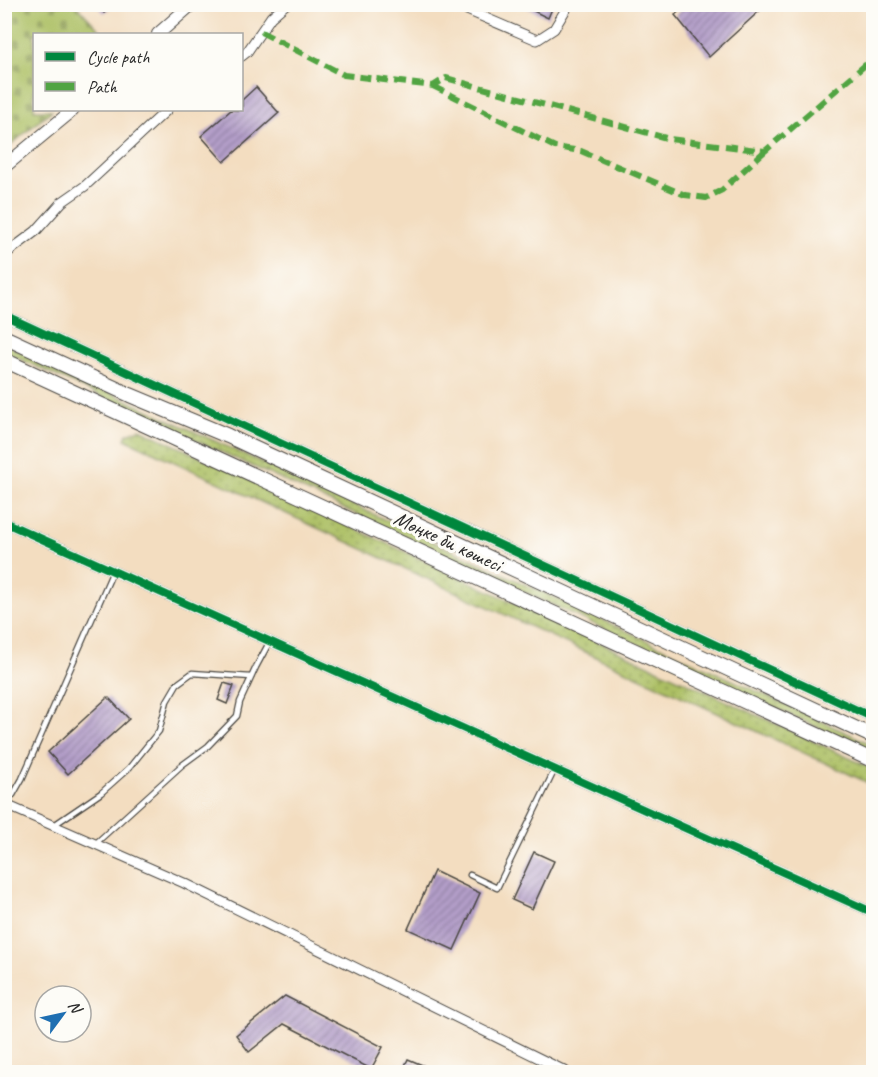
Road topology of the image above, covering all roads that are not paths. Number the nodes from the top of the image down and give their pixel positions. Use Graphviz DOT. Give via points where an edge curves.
graph roads {
  1 [pos="286,4"];
  2 [pos="453,4"];
  3 [pos="569,4"];
  4 [pos="184,7"];
  5 [pos="159,33"];
  6 [pos="243,55"];
  7 [pos="72,111"];
  8 [pos="166,111"];
  9 [pos="4,166"];
  10 [pos="4,255"];
  11 [pos="4,315"];
  12 [pos="4,337"];
  13 [pos="4,360"];
  14 [pos="4,522"];
  15 [pos="113,571"];
  16 [pos="270,641"];
  17 [pos="251,677"];
  18 [pos="873,718"];
  19 [pos="873,737"];
  20 [pos="873,761"];
  21 [pos="555,769"];
  22 [pos="4,802"];
  23 [pos="53,825"];
  24 [pos="95,844"];
  25 [pos="470,875"];
  26 [pos="873,913"];
  27 [pos="565,1071"];
  1 -- 6 [label="street" via="271,17"];
  2 -- 3 [label="street" via="537,40 554,29"];
  4 -- 5 [label="street"];
  7 -- 9 [label="street"];
  8 -- 10 [label="street" via="85,186 62,202 36,231"];
  11 -- 18 [label="street"];
  12 -- 19 [label="main road, Мөңке би көшесі" via="228,436"];
  13 -- 20 [label="main road, Мөңке би көшесі"];
  14 -- 15 [label="street"];
  15 -- 16 [label="street"];
  15 -- 22 [label="lane" via="22,779"];
  16 -- 17 [label="lane"];
  16 -- 21 [label="street"];
  17 -- 23 [label="lane" via="192,673 177,684 167,701 159,731 129,768"];
  17 -- 24 [label="lane" via="237,716"];
  21 -- 25 [label="lane" via="497,888"];
  21 -- 26 [label="street"];
  22 -- 23 [label="street"];
  23 -- 24 [label="street"];
  24 -- 27 [label="street" via="195,888"];
}
